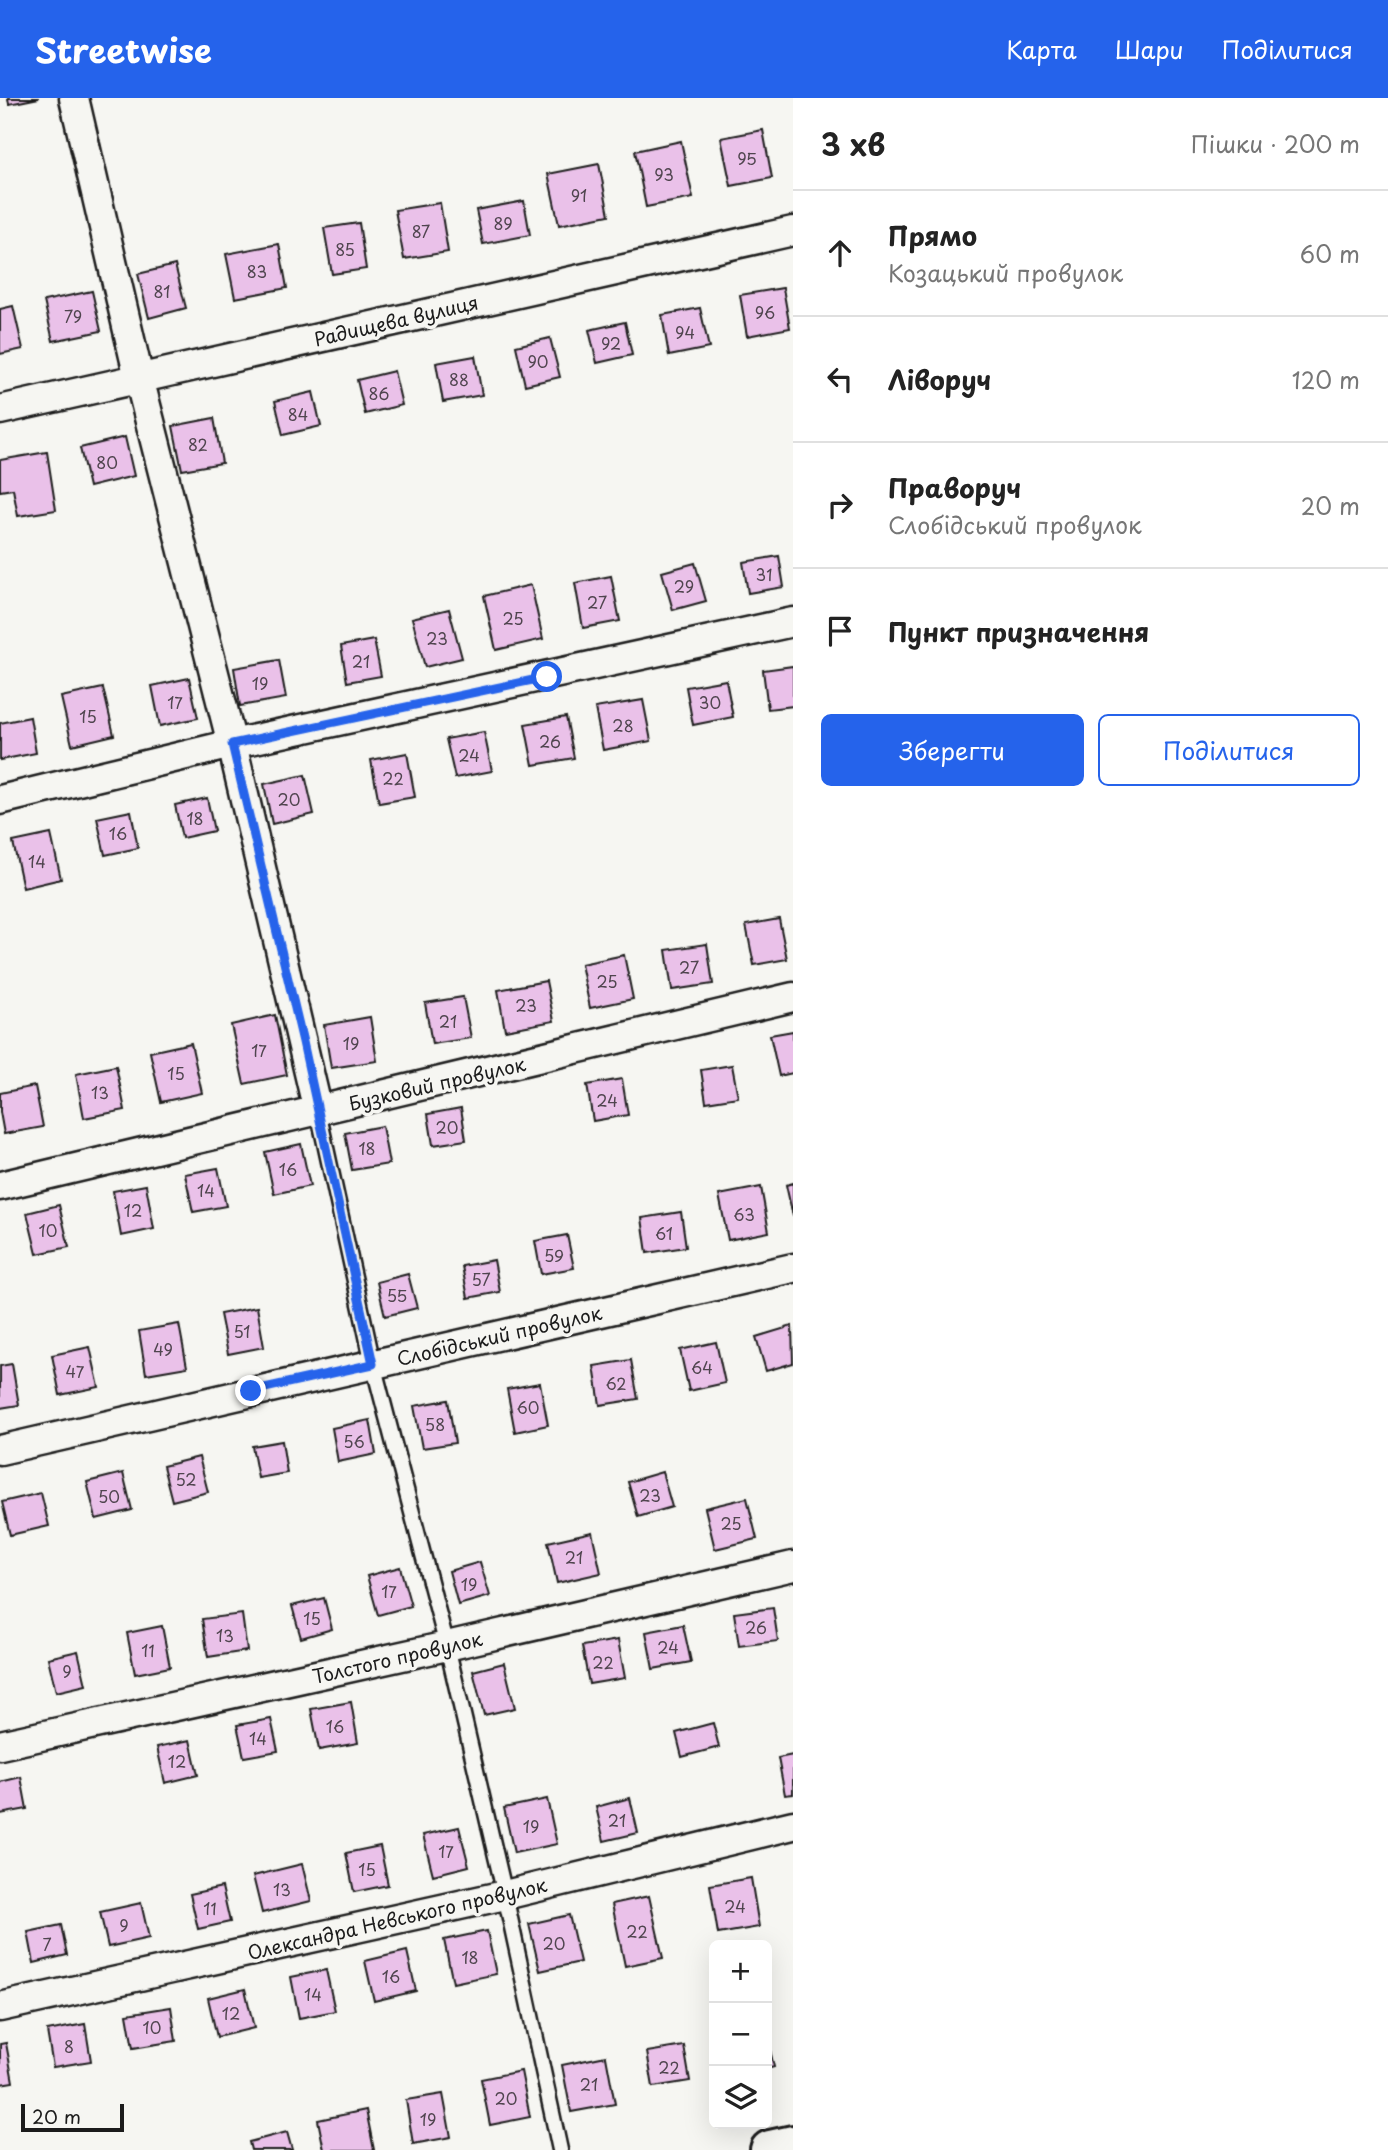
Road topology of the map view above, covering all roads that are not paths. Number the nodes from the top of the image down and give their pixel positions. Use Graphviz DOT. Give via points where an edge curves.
graph roads {
  1 [pos="74,98"];
  2 [pos="793,231"];
  3 [pos="139,378"];
  4 [pos="0,410"];
  5 [pos="793,622"];
  6 [pos="232,744"];
  7 [pos="0,800"];
  8 [pos="793,998"];
  9 [pos="318,1111"];
  10 [pos="0,1186"];
  11 [pos="793,1268"];
  12 [pos="373,1364"];
  13 [pos="0,1450"];
  14 [pos="793,1566"];
  15 [pos="447,1646"];
  16 [pos="0,1745"];
  17 [pos="793,1825"];
  18 [pos="505,1895"];
  19 [pos="0,2007"];
  20 [pos="793,2145"];
  21 [pos="559,2150"];
  22 [pos="770,2150"];
  1 -- 3 [label="street"];
  2 -- 3 [label="street, Радищева вулиця"];
  3 -- 4 [label="street, Радищева вулиця"];
  3 -- 6 [label="street"];
  5 -- 6 [label="street"];
  6 -- 7 [label="street"];
  6 -- 9 [label="street"];
  8 -- 9 [label="street, Бузковий провулок"];
  9 -- 10 [label="street, Бузковий провулок"];
  9 -- 12 [label="lane"];
  11 -- 12 [label="street, Слобідський провулок"];
  12 -- 13 [label="street, Слобідський провулок"];
  12 -- 15 [label="lane"];
  14 -- 15 [label="street, Толстого провулок"];
  15 -- 16 [label="street, Толстого провулок"];
  15 -- 18 [label="lane"];
  17 -- 18 [label="street, Олександра Невського провулок"];
  18 -- 19 [label="street, Олександра Невського провулок"];
  18 -- 21 [label="lane"];
  20 -- 22 [label="street"];
}
